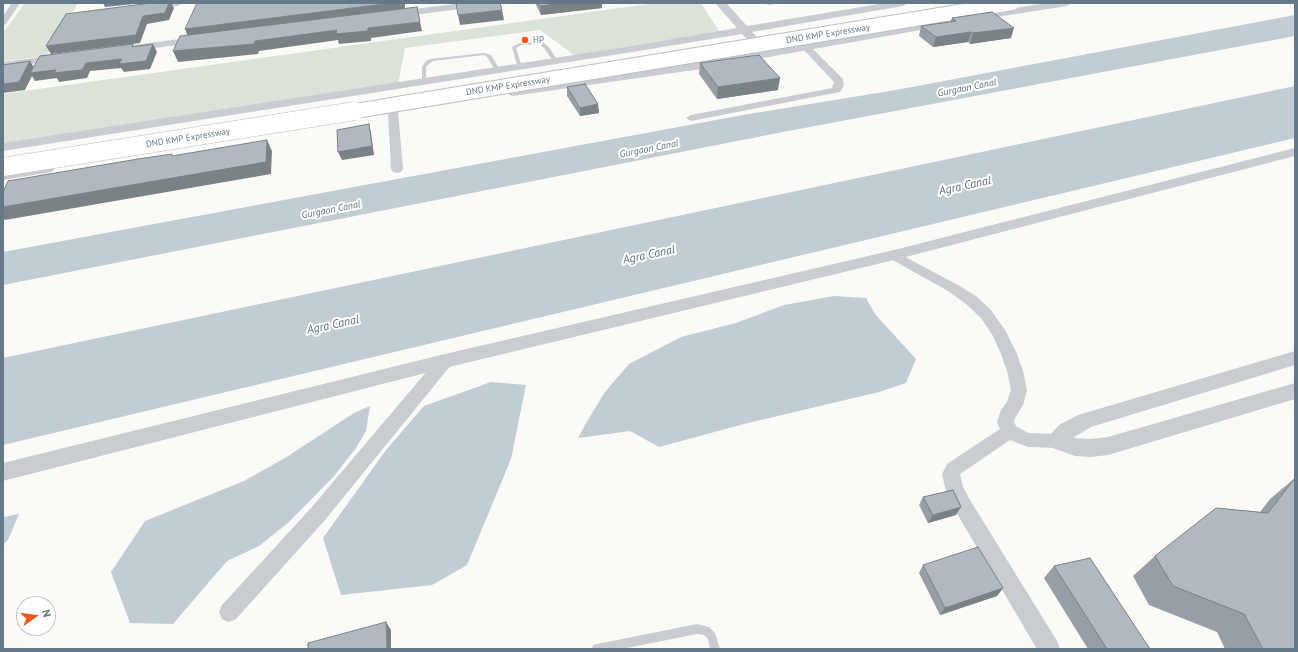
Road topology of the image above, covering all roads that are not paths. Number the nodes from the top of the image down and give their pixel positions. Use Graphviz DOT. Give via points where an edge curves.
graph roads {
  1 [pos="16,3"];
  2 [pos="178,3"];
  3 [pos="482,3"];
  4 [pos="720,3"];
  5 [pos="729,3"];
  6 [pos="763,3"];
  7 [pos="780,3"];
  8 [pos="903,3"];
  9 [pos="958,3"];
  10 [pos="1012,3"];
  11 [pos="1067,3"];
  12 [pos="147,7"];
  13 [pos="417,7"];
  14 [pos="387,15"];
  15 [pos="3,22"];
  16 [pos="751,30"];
  17 [pos="207,38"];
  18 [pos="806,46"];
  19 [pos="120,50"];
  20 [pos="773,52"];
  21 [pos="66,57"];
  22 [pos="556,61"];
  23 [pos="3,65"];
  24 [pos="520,67"];
  25 [pos="498,70"];
  26 [pos="424,82"];
  27 [pos="392,112"];
  28 [pos="691,118"];
  29 [pos="3,147"];
  30 [pos="1295,152"];
  31 [pos="3,154"];
  32 [pos="3,167"];
  33 [pos="397,169"];
  34 [pos="3,176"];
  35 [pos="894,255"];
  36 [pos="1295,358"];
  37 [pos="445,361"];
  38 [pos="1295,391"];
  39 [pos="1010,431"];
  40 [pos="1057,441"];
  41 [pos="3,472"];
  42 [pos="229,612"];
  43 [pos="597,649"];
  44 [pos="715,649"];
  45 [pos="1049,649"];
  1 -- 15 [label="street"];
  2 -- 12 [label="street"];
  3 -- 13 [label="street"];
  4 -- 16 [label="street"];
  5 -- 16 [label="street"];
  6 -- 7 [label="lane"];
  8 -- 16 [label="street"];
  9 -- 31 [label="highway, DND KMP Expressway"];
  10 -- 32 [label="highway, DND KMP Expressway, bridge"];
  11 -- 18 [label="street"];
  13 -- 14 [label="street"];
  16 -- 20 [label="street"];
  16 -- 22 [label="street"];
  17 -- 19 [label="street"];
  18 -- 20 [label="street"];
  18 -- 28 [label="street" via="839,81 836,90"];
  20 -- 27 [label="street"];
  21 -- 23 [label="street"];
  22 -- 24 [label="street"];
  22 -- 24 [label="lane" via="546,47 540,44 520,44 514,48"];
  24 -- 25 [label="street"];
  25 -- 26 [label="street"];
  25 -- 26 [label="lane" via="489,56 484,54 432,60 424,67"];
  26 -- 29 [label="street"];
  27 -- 33 [label="street"];
  27 -- 34 [label="street"];
  30 -- 35 [label="street"];
  35 -- 37 [label="street"];
  35 -- 39 [label="street" via="971,300 986,314 1000,334 1009,354 1018,390 1015,405 1007,415 1006,422"];
  36 -- 40 [label="street" via="1085,421 1066,431"];
  37 -- 41 [label="street"];
  37 -- 42 [label="street" via="318,514"];
  38 -- 40 [label="street" via="1108,446 1075,447"];
  39 -- 40 [label="street" via="1028,440"];
  39 -- 45 [label="street" via="953,469 951,474 963,506"];
  43 -- 44 [label="lane" via="697,629 706,630 712,636"];
}
